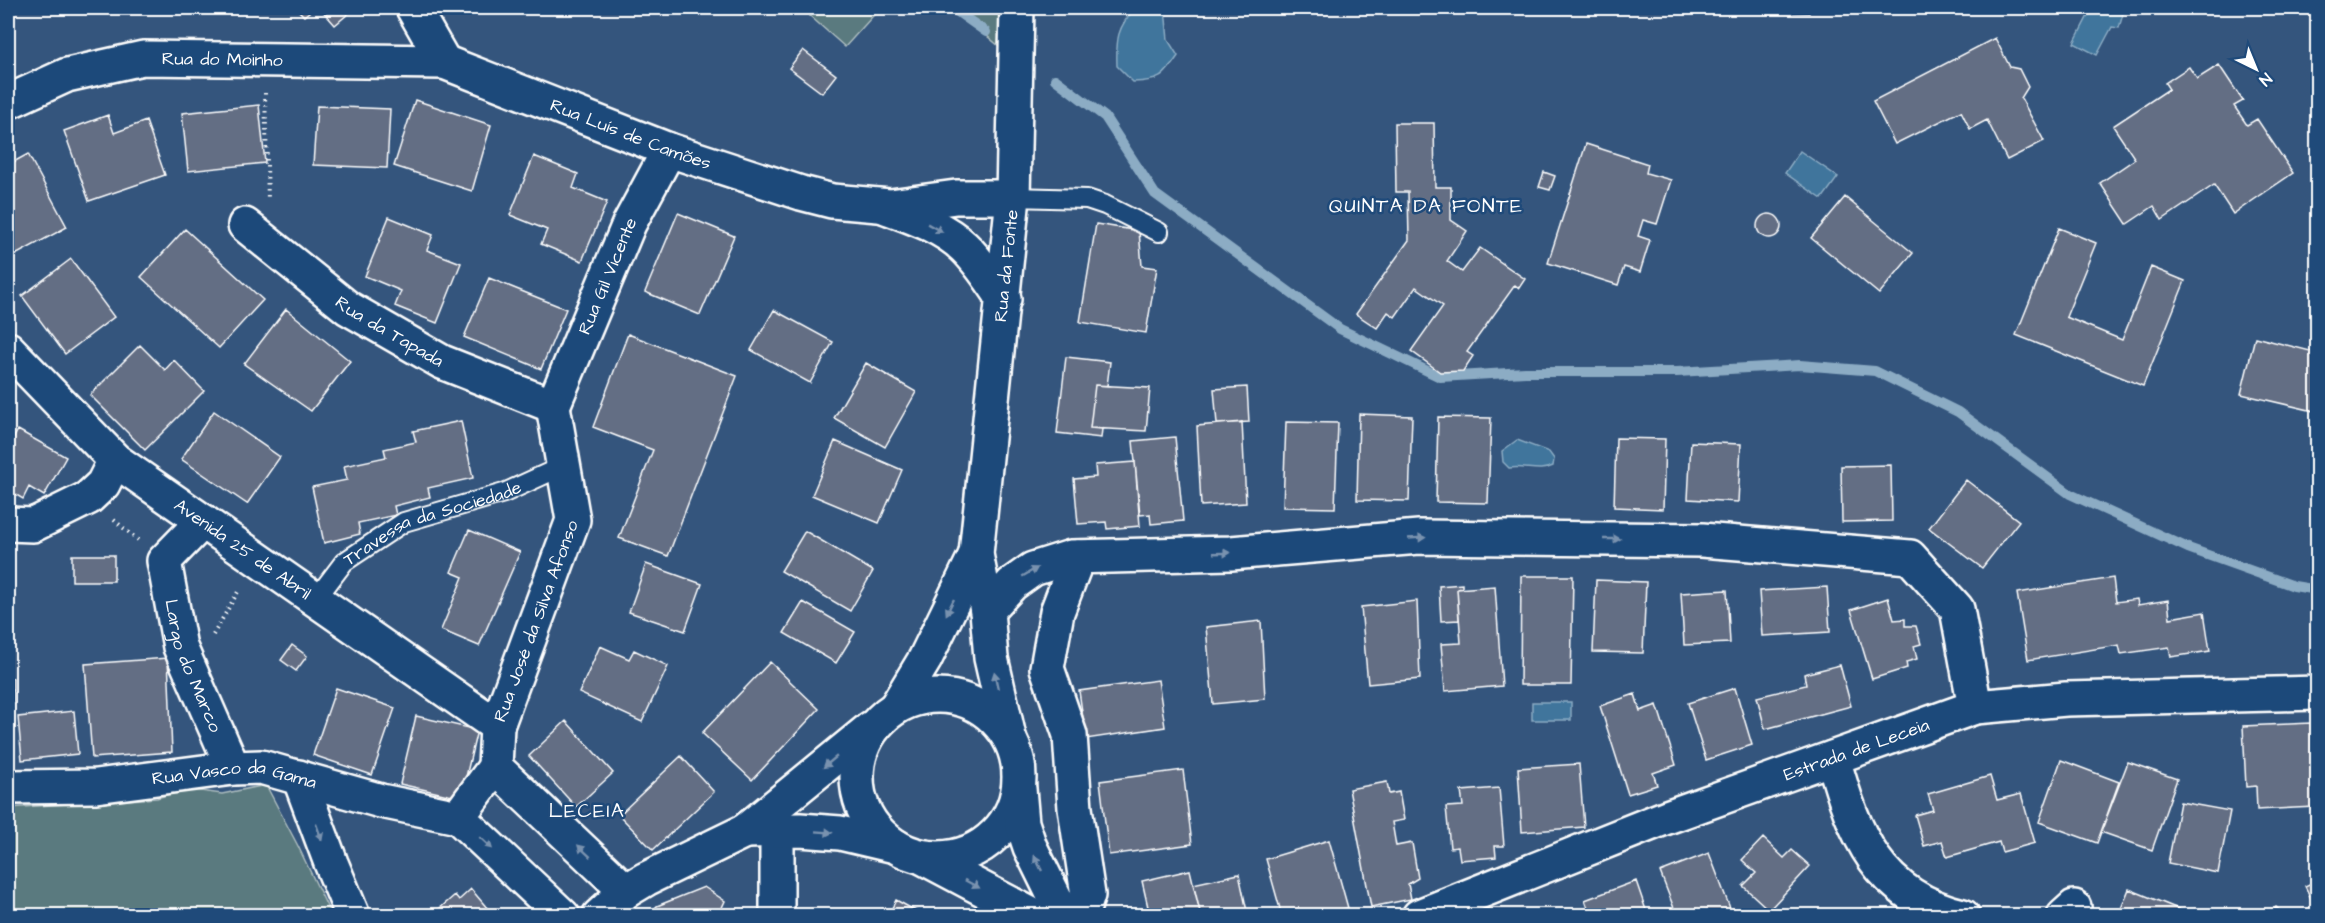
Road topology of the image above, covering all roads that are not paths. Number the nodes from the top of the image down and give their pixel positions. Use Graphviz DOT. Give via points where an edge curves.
graph roads {
  1 [pos="413,8"];
  2 [pos="1017,8"];
  3 [pos="444,62"];
  4 [pos="8,102"];
  5 [pos="669,150"];
  6 [pos="1013,197"];
  7 [pos="881,206"];
  8 [pos="1158,232"];
  9 [pos="257,235"];
  10 [pos="1004,299"];
  11 [pos="8,349"];
  12 [pos="553,405"];
  13 [pos="115,460"];
  14 [pos="563,466"];
  15 [pos="203,521"];
  16 [pos="8,524"];
  17 [pos="978,539"];
  18 [pos="1078,556"];
  19 [pos="315,599"];
  20 [pos="987,611"];
  21 [pos="2318,693"];
  22 [pos="1975,707"];
  23 [pos="885,716"];
  24 [pos="497,726"];
  25 [pos="1010,737"];
  26 [pos="1833,758"];
  27 [pos="495,767"];
  28 [pos="233,768"];
  29 [pos="299,777"];
  30 [pos="8,787"];
  31 [pos="1019,788"];
  32 [pos="458,817"];
  33 [pos="761,831"];
  34 [pos="907,851"];
  35 [pos="636,885"];
  36 [pos="353,915"];
  37 [pos="563,915"];
  38 [pos="599,915"];
  39 [pos="777,915"];
  40 [pos="1034,915"];
  41 [pos="1064,915"];
  42 [pos="1081,915"];
  43 [pos="1419,915"];
  44 [pos="1963,915"];
  1 -- 3 [label="street"];
  2 -- 6 [label="street, Rua da Fonte"];
  3 -- 4 [label="street, Rua do Moinho" via="143,58 68,75"];
  3 -- 5 [label="street, Rua Luís de Camões"];
  5 -- 7 [label="street, Rua Luís de Camões" via="801,193"];
  5 -- 12 [label="street, Rua Gil Vicente" via="629,224"];
  6 -- 7 [label="street, Rua Luís de Camões" via="976,195"];
  6 -- 8 [label="lane" via="1088,199"];
  6 -- 10 [label="street, Rua da Fonte"];
  7 -- 10 [label="street, Rua Luís de Camões, one-way" via="927,223 963,246"];
  9 -- 12 [label="street, Rua da Tapada" via="348,308 442,362"];
  10 -- 17 [label="street, Rua da Fonte"];
  11 -- 13 [label="street, Avenida 25 de Abril"];
  12 -- 14 [label="street, Rua José da Silva Afonso"];
  13 -- 15 [label="street, Avenida 25 de Abril"];
  13 -- 16 [label="street" via="103,484 88,498 33,525"];
  14 -- 19 [label="lane, Travessa da Sociedade" via="504,493 404,522 344,562"];
  14 -- 24 [label="street, Rua José da Silva Afonso" via="573,520"];
  15 -- 19 [label="street, Avenida 25 de Abril"];
  15 -- 28 [label="street, Largo do Marco" via="164,561 180,647"];
  17 -- 20 [label="street, Rua da Fonte"];
  17 -- 23 [label="street, Rua da Fonte, one-way" via="925,659"];
  20 -- 18 [label="street, one-way" via="1012,584 1033,569"];
  18 -- 22 [label="street, one-way" via="1230,553 1419,537 1702,540 1910,557 1957,609"];
  18 -- 42 [label="street" via="1057,612 1047,668 1070,735 1075,808 1088,895"];
  19 -- 24 [label="street, Avenida 25 de Abril"];
  25 -- 20 [label="street, Rua da Fonte, one-way" via="991,658"];
  21 -- 22 [label="street, Estrada de Leceia" via="2066,699"];
  22 -- 26 [label="street, Estrada de Leceia"];
  23 -- 25 [label="street" via="920,697 946,695 971,702 993,716"];
  23 -- 33 [label="street, one-way"];
  23 -- 34 [label="street" via="861,749 856,776 861,803 874,827"];
  24 -- 27 [label="street, Rua José da Silva Afonso"];
  25 -- 31 [label="street" via="1018,761"];
  26 -- 43 [label="street, Estrada de Leceia" via="1668,816"];
  26 -- 44 [label="street" via="1863,843 1889,879 1937,910"];
  27 -- 32 [label="street"];
  35 -- 27 [label="street, one-way"];
  28 -- 29 [label="street, Rua Vasco da Gama" via="261,767"];
  28 -- 30 [label="street, Rua Vasco da Gama" via="96,786"];
  29 -- 32 [label="street, Rua Vasco da Gama" via="381,801"];
  29 -- 36 [label="street, one-way"];
  31 -- 34 [label="street" via="1011,812 996,834 974,850 948,858"];
  41 -- 31 [label="street, one-way" via="1030,847 1022,823"];
  32 -- 37 [label="street, one-way"];
  33 -- 34 [label="street, one-way" via="840,833"];
  33 -- 35 [label="street"];
  33 -- 39 [label="street"];
  34 -- 40 [label="street, one-way"];
  35 -- 38 [label="street"];
}
